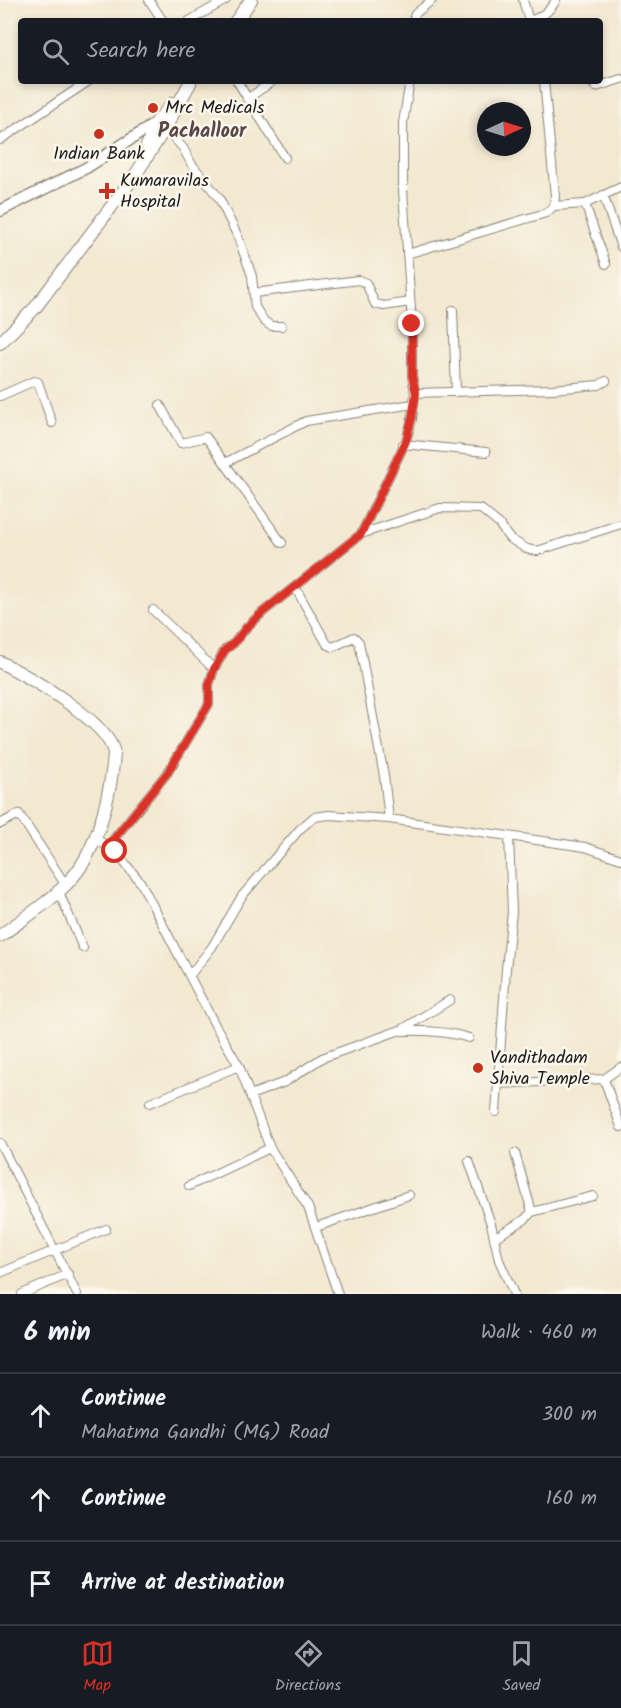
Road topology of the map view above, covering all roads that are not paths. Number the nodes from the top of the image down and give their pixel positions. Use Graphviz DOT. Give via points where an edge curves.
graph roads {
  1 [pos="149,0"];
  2 [pos="226,0"];
  3 [pos="250,0"];
  4 [pos="432,0"];
  5 [pos="523,0"];
  6 [pos="556,0"];
  7 [pos="161,18"];
  8 [pos="194,18"];
  9 [pos="238,18"];
  10 [pos="414,18"];
  11 [pos="528,18"];
  12 [pos="541,18"];
  13 [pos="621,79"];
  14 [pos="84,84"];
  15 [pos="190,84"];
  16 [pos="239,84"];
  17 [pos="269,84"];
  18 [pos="410,84"];
  19 [pos="544,84"];
  20 [pos="593,84"];
  21 [pos="247,99"];
  22 [pos="161,125"];
  23 [pos="0,140"];
  24 [pos="285,158"];
  25 [pos="621,187"];
  26 [pos="603,195"];
  27 [pos="585,204"];
  28 [pos="554,206"];
  29 [pos="0,211"];
  30 [pos="621,247"];
  31 [pos="407,254"];
  32 [pos="606,264"];
  33 [pos="254,293"];
  34 [pos="410,302"];
  35 [pos="453,310"];
  36 [pos="282,326"];
  37 [pos="0,344"];
  38 [pos="606,381"];
  39 [pos="456,392"];
  40 [pos="416,393"];
  41 [pos="0,396"];
  42 [pos="413,404"];
  43 [pos="160,405"];
  44 [pos="52,423"];
  45 [pos="403,444"];
  46 [pos="486,452"];
  47 [pos="225,463"];
  48 [pos="621,525"];
  49 [pos="361,534"];
  50 [pos="282,543"];
  51 [pos="295,587"];
  52 [pos="153,610"];
  53 [pos="0,662"];
  54 [pos="214,669"];
  55 [pos="389,819"];
  56 [pos="0,824"];
  57 [pos="509,837"];
  58 [pos="96,839"];
  59 [pos="108,846"];
  60 [pos="621,859"];
  61 [pos="62,887"];
  62 [pos="0,936"];
  63 [pos="83,948"];
  64 [pos="190,975"];
  65 [pos="450,1000"];
  66 [pos="399,1031"];
  67 [pos="469,1038"];
  68 [pos="238,1066"];
  69 [pos="621,1067"];
  70 [pos="604,1079"];
  71 [pos="498,1084"];
  72 [pos="250,1095"];
  73 [pos="150,1103"];
  74 [pos="496,1112"];
  75 [pos="621,1127"];
  76 [pos="0,1143"];
  77 [pos="270,1148"];
  78 [pos="515,1153"];
  79 [pos="469,1161"];
  80 [pos="189,1186"];
  81 [pos="409,1195"];
  82 [pos="593,1196"];
  83 [pos="532,1212"];
  84 [pos="316,1227"];
  85 [pos="106,1229"];
  86 [pos="494,1238"];
  87 [pos="56,1250"];
  88 [pos="0,1273"];
  89 [pos="68,1274"];
  90 [pos="22,1294"];
  91 [pos="77,1294"];
  92 [pos="337,1294"];
  93 [pos="514,1294"];
  1 -- 7 [label="street"];
  2 -- 8 [label="street"];
  3 -- 9 [label="main road"];
  4 -- 10 [label="street"];
  5 -- 11 [label="street"];
  6 -- 12 [label="street"];
  13 -- 20 [label="street" via="596,87"];
  14 -- 23 [label="street"];
  15 -- 22 [label="main road"];
  16 -- 21 [label="street"];
  17 -- 21 [label="street"];
  18 -- 31 [label="street" via="403,123"];
  19 -- 28 [label="street"];
  21 -- 24 [label="street"];
  22 -- 29 [label="street"];
  22 -- 33 [label="street" via="219,198 242,246"];
  22 -- 37 [label="main road" via="136,174 35,308"];
  25 -- 26 [label="street"];
  26 -- 27 [label="street"];
  26 -- 30 [label="street"];
  27 -- 28 [label="street"];
  27 -- 32 [label="street"];
  28 -- 31 [label="street" via="529,219"];
  31 -- 34 [label="street"];
  33 -- 34 [label="street" via="359,280 366,283 375,304"];
  33 -- 36 [label="street" via="255,307 264,321"];
  34 -- 40 [label="street"];
  35 -- 39 [label="street"];
  38 -- 39 [label="street" via="552,389"];
  39 -- 40 [label="street"];
  40 -- 42 [label="street"];
  41 -- 44 [label="street" via="39,382"];
  42 -- 45 [label="street" via="410,429"];
  42 -- 47 [label="street" via="306,421"];
  43 -- 47 [label="street" via="181,443 206,437"];
  45 -- 46 [label="street"];
  45 -- 49 [label="street"];
  47 -- 50 [label="street"];
  48 -- 49 [label="street" via="537,551 509,538 481,509 440,508"];
  49 -- 51 [label="street"];
  51 -- 54 [label="street" via="246,628 225,650"];
  51 -- 55 [label="street" via="327,644 333,647 354,637 358,642"];
  52 -- 54 [label="street"];
  53 -- 58 [label="main road" via="89,718 113,745 113,766"];
  54 -- 59 [label="street" via="209,704 168,772"];
  55 -- 57 [label="street"];
  55 -- 64 [label="street" via="329,815 310,820 242,896"];
  56 -- 61 [label="street" via="19,814"];
  57 -- 60 [label="street" via="585,847"];
  57 -- 71 [label="street" via="512,912"];
  58 -- 59 [label="street"];
  58 -- 61 [label="main road" via="73,878"];
  59 -- 64 [label="street" via="141,883"];
  61 -- 62 [label="main road"];
  61 -- 63 [label="street"];
  64 -- 68 [label="street"];
  65 -- 66 [label="street"];
  66 -- 67 [label="street" via="424,1030"];
  66 -- 72 [label="street" via="322,1058 285,1082"];
  68 -- 72 [label="street"];
  68 -- 73 [label="street"];
  69 -- 70 [label="street"];
  70 -- 71 [label="street"];
  70 -- 75 [label="street"];
  71 -- 74 [label="street"];
  72 -- 77 [label="street"];
  76 -- 87 [label="street"];
  77 -- 80 [label="street"];
  77 -- 84 [label="street" via="308,1207"];
  78 -- 83 [label="street"];
  79 -- 86 [label="street"];
  81 -- 84 [label="street"];
  82 -- 83 [label="street"];
  83 -- 86 [label="street"];
  84 -- 92 [label="street"];
  85 -- 87 [label="street"];
  86 -- 93 [label="street"];
  87 -- 88 [label="street"];
  87 -- 89 [label="street"];
  89 -- 90 [label="street"];
  89 -- 91 [label="street"];
}
